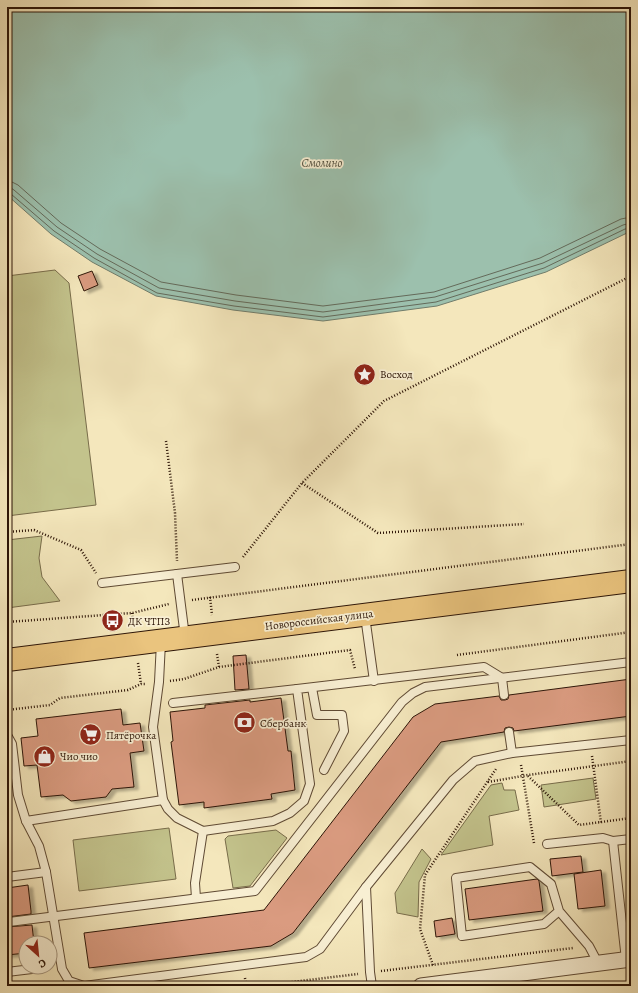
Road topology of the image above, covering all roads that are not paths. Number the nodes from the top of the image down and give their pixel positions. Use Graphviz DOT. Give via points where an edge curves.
graph roads {
  1 [pos="235,567"];
  2 [pos="177,574"];
  3 [pos="631,581"];
  4 [pos="102,583"];
  5 [pos="365,615"];
  6 [pos="185,638"];
  7 [pos="161,641"];
  8 [pos="7,660"];
  9 [pos="631,662"];
  10 [pos="502,678"];
  11 [pos="374,681"];
  12 [pos="312,688"];
  13 [pos="297,689"];
  14 [pos="504,696"];
  15 [pos="173,703"];
  16 [pos="509,732"];
  17 [pos="7,735"];
  18 [pos="631,740"];
  19 [pos="513,753"];
  20 [pos="324,770"];
  21 [pos="163,800"];
  22 [pos="26,821"];
  23 [pos="203,831"];
  24 [pos="631,839"];
  25 [pos="613,841"];
  26 [pos="547,844"];
  27 [pos="46,872"];
  28 [pos="7,877"];
  29 [pos="366,887"];
  30 [pos="196,898"];
  31 [pos="559,911"];
  32 [pos="53,916"];
  33 [pos="9,922"];
  34 [pos="628,959"];
  35 [pos="598,963"];
  36 [pos="18,971"];
  37 [pos="7,972"];
  38 [pos="458,984"];
  39 [pos="372,986"];
  40 [pos="422,986"];
  1 -- 2 [label="lane"];
  2 -- 4 [label="lane"];
  2 -- 6 [label="lane"];
  3 -- 5 [label="main road, Новороссийская улица"];
  5 -- 6 [label="main road, Новороссийская улица"];
  5 -- 11 [label="lane"];
  6 -- 7 [label="main road, Новороссийская улица"];
  7 -- 8 [label="main road, Новороссийская улица"];
  7 -- 21 [label="lane" via="154,727"];
  9 -- 10 [label="lane"];
  10 -- 11 [label="lane" via="484,667"];
  10 -- 14 [label="lane"];
  10 -- 30 [label="lane" via="425,687 413,693 402,702 255,891"];
  11 -- 12 [label="lane"];
  12 -- 13 [label="lane"];
  12 -- 20 [label="lane" via="317,715 342,715 344,731"];
  13 -- 15 [label="lane"];
  13 -- 23 [label="lane" via="310,784 304,801 290,813 273,821"];
  16 -- 19 [label="lane"];
  17 -- 22 [label="lane" via="12,744 18,795"];
  18 -- 19 [label="lane"];
  19 -- 29 [label="lane" via="475,761 453,780"];
  21 -- 22 [label="lane"];
  21 -- 23 [label="lane" via="177,818"];
  22 -- 27 [label="lane" via="38,846"];
  23 -- 30 [label="lane" via="195,883"];
  24 -- 25 [label="lane"];
  25 -- 26 [label="lane" via="603,838"];
  25 -- 34 [label="lane"];
  27 -- 28 [label="lane"];
  27 -- 32 [label="lane"];
  29 -- 32 [label="lane" via="320,949 306,957 84,986 68,981 62,969"];
  29 -- 39 [label="lane"];
  30 -- 32 [label="lane"];
  31 -- 31 [label="lane" via="544,924 462,936 456,878 530,867 551,884"];
  31 -- 35 [label="lane" via="589,946"];
  32 -- 33 [label="lane"];
  34 -- 35 [label="street"];
  35 -- 38 [label="street"];
  36 -- 37 [label="lane"];
  38 -- 40 [label="street"];
}
